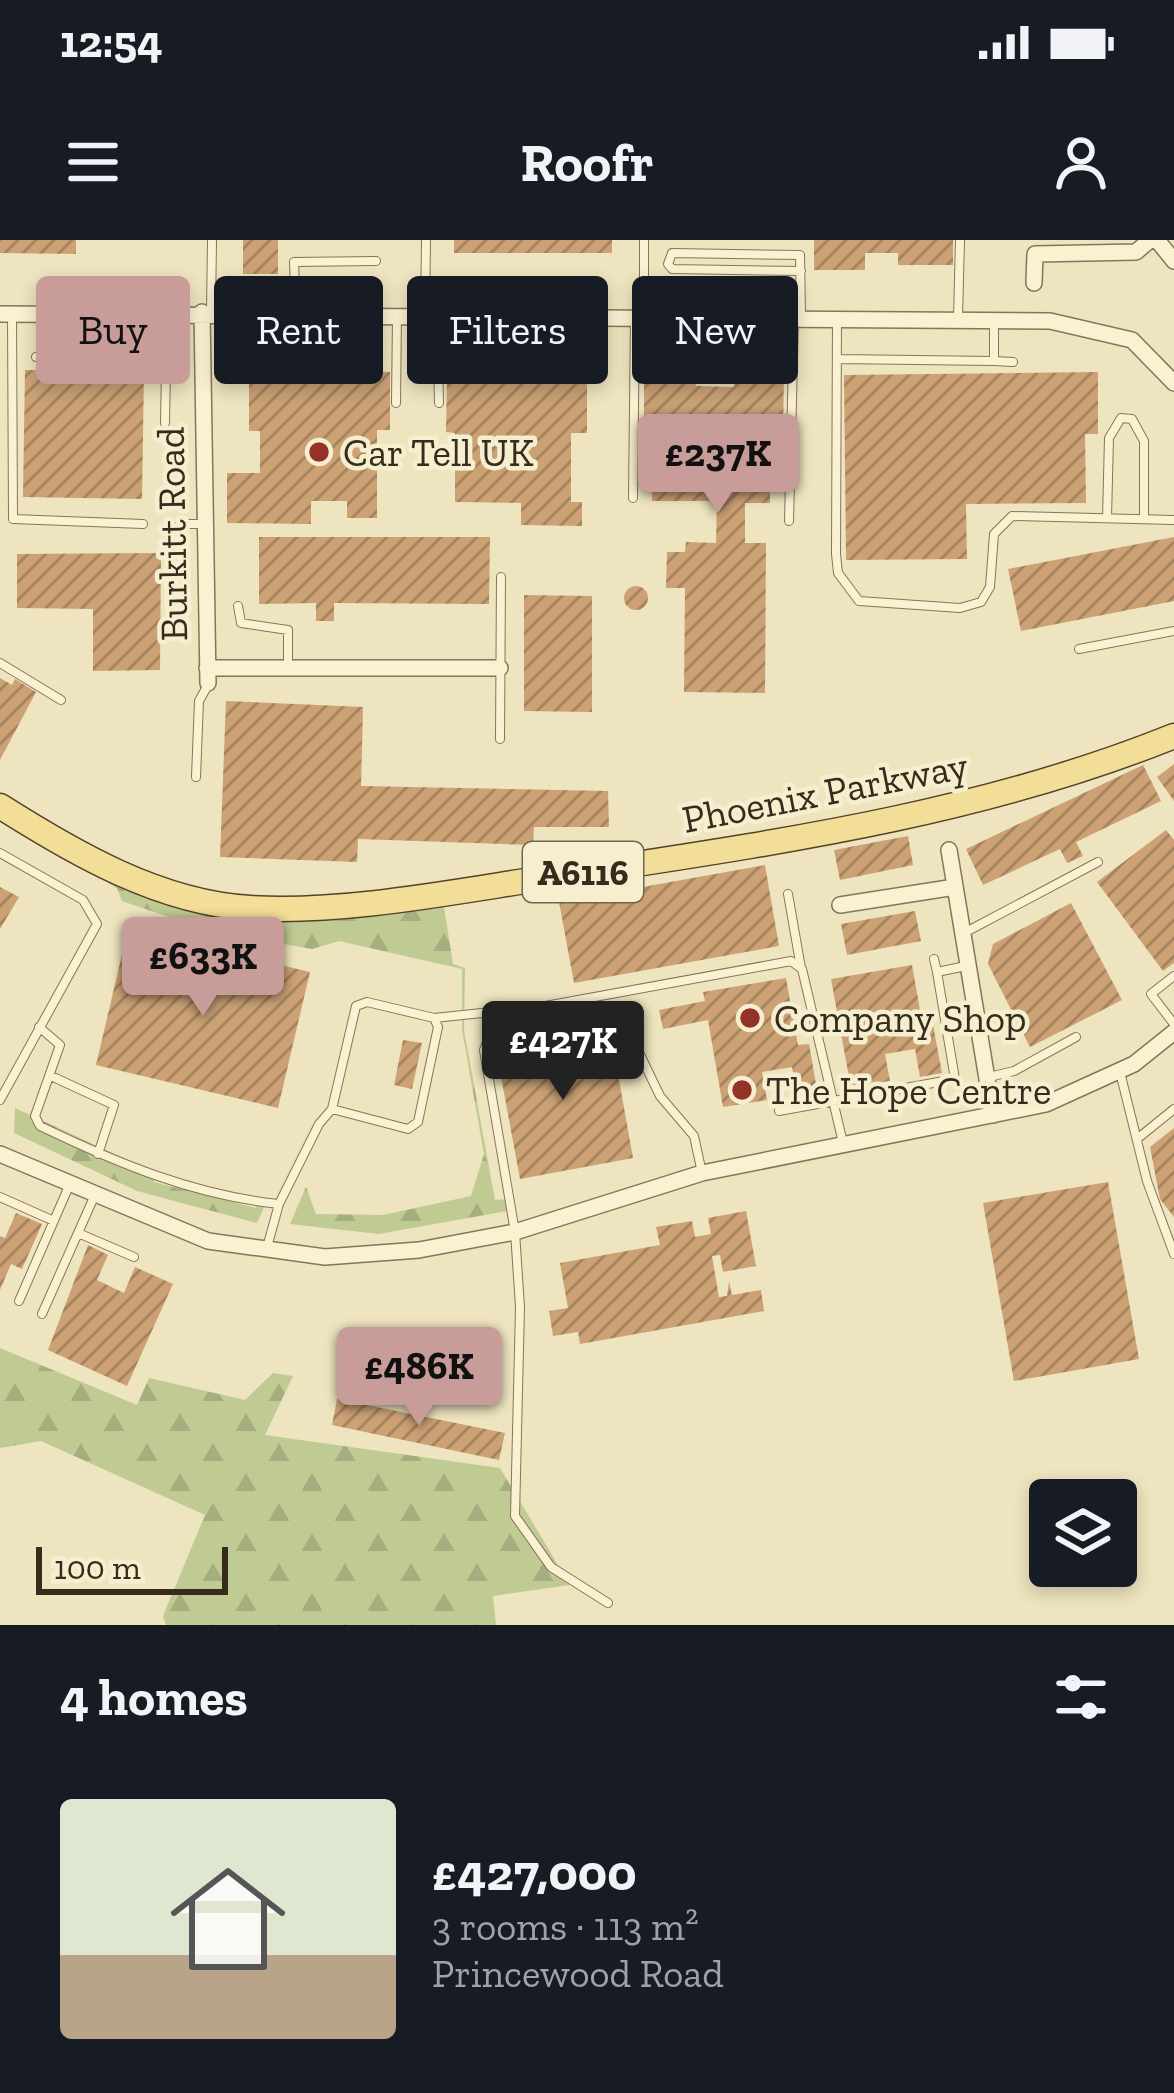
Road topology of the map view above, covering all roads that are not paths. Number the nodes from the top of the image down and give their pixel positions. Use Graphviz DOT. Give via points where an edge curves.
graph roads {
  1 [pos="212,240"];
  2 [pos="426,240"];
  3 [pos="644,240"];
  4 [pos="960,240"];
  5 [pos="1153,240"];
  6 [pos="1098,248"];
  7 [pos="376,261"];
  8 [pos="1174,261"];
  9 [pos="801,272"];
  10 [pos="295,276"];
  11 [pos="428,276"];
  12 [pos="642,276"];
  13 [pos="1034,283"];
  14 [pos="798,306"];
  15 [pos="190,312"];
  16 [pos="207,312"];
  17 [pos="214,312"];
  18 [pos="36,313"];
  19 [pos="6,314"];
  20 [pos="383,314"];
  21 [pos="398,314"];
  22 [pos="407,314"];
  23 [pos="798,318"];
  24 [pos="837,318"];
  25 [pos="958,320"];
  26 [pos="994,320"];
  27 [pos="837,359"];
  28 [pos="994,361"];
  29 [pos="1013,362"];
  30 [pos="1174,383"];
  31 [pos="166,384"];
  32 [pos="437,384"];
  33 [pos="637,384"];
  34 [pos="794,384"];
  35 [pos="396,403"];
  36 [pos="439,403"];
  37 [pos="165,423"];
  38 [pos="633,498"];
  39 [pos="1107,518"];
  40 [pos="1144,519"];
  41 [pos="1174,520"];
  42 [pos="789,521"];
  43 [pos="143,524"];
  44 [pos="180,524"];
  45 [pos="206,524"];
  46 [pos="501,577"];
  47 [pos="238,606"];
  48 [pos="1174,632"];
  49 [pos="1079,649"];
  50 [pos="0,663"];
  51 [pos="288,667"];
  52 [pos="500,668"];
  53 [pos="208,676"];
  54 [pos="61,700"];
  55 [pos="1174,736"];
  56 [pos="500,739"];
  57 [pos="196,777"];
  58 [pos="0,806"];
  59 [pos="949,850"];
  60 [pos="0,853"];
  61 [pos="1098,862"];
  62 [pos="955,887"];
  63 [pos="788,894"];
  64 [pos="839,905"];
  65 [pos="963,934"];
  66 [pos="934,958"];
  67 [pos="968,966"];
  68 [pos="802,969"];
  69 [pos="937,972"];
  70 [pos="1174,976"];
  71 [pos="434,1018"];
  72 [pos="39,1027"];
  73 [pos="1174,1028"];
  74 [pos="1076,1037"];
  75 [pos="1119,1071"];
  76 [pos="51,1076"];
  77 [pos="987,1078"];
  78 [pos="0,1100"];
  79 [pos="836,1100"];
  80 [pos="332,1109"];
  81 [pos="1174,1109"];
  82 [pos="779,1112"];
  83 [pos="993,1115"];
  84 [pos="1138,1139"];
  85 [pos="843,1144"];
  86 [pos="0,1154"];
  87 [pos="98,1154"];
  88 [pos="702,1172"];
  89 [pos="69,1186"];
  90 [pos="0,1197"];
  91 [pos="94,1197"];
  92 [pos="279,1204"];
  93 [pos="54,1221"];
  94 [pos="514,1232"];
  95 [pos="78,1233"];
  96 [pos="266,1252"];
  97 [pos="1174,1254"];
  98 [pos="134,1257"];
  99 [pos="19,1301"];
  100 [pos="42,1314"];
  101 [pos="608,1603"];
  1 -- 16 [label="lane"];
  2 -- 11 [label="lane"];
  3 -- 12 [label="lane"];
  4 -- 25 [label="lane"];
  5 -- 6 [label="street" via="1136,252"];
  5 -- 8 [label="street"];
  6 -- 13 [label="street" via="1035,254"];
  7 -- 10 [label="lane" via="294,262"];
  9 -- 9 [label="lane" via="672,269 668,264 672,254 800,255"];
  9 -- 14 [label="lane"];
  15 -- 16 [label="street"];
  16 -- 17 [label="street"];
  16 -- 45 [label="street, Burkitt Road"];
  18 -- 19 [label="street"];
  19 -- 43 [label="lane" via="13,519"];
  20 -- 21 [label="street"];
  21 -- 22 [label="street"];
  21 -- 35 [label="lane"];
  23 -- 24 [label="street"];
  24 -- 25 [label="street"];
  24 -- 27 [label="lane"];
  25 -- 26 [label="street"];
  26 -- 28 [label="lane"];
  26 -- 30 [label="street" via="1050,320 1132,340"];
  27 -- 28 [label="lane"];
  27 -- 39 [label="lane" via="836,554 838,573 860,601 960,608 981,602 999,524 1012,516"];
  28 -- 29 [label="lane"];
  31 -- 37 [label="lane"];
  32 -- 36 [label="lane"];
  33 -- 38 [label="lane"];
  34 -- 42 [label="lane"];
  39 -- 40 [label="lane"];
  39 -- 40 [label="lane" via="1109,438 1121,418 1132,419 1144,442"];
  40 -- 41 [label="lane"];
  44 -- 45 [label="lane"];
  45 -- 53 [label="street, Burkitt Road"];
  46 -- 52 [label="lane"];
  47 -- 51 [label="lane" via="241,622 288,630"];
  48 -- 49 [label="lane"];
  50 -- 54 [label="lane"];
  51 -- 52 [label="street"];
  51 -- 53 [label="street"];
  52 -- 56 [label="lane"];
  53 -- 57 [label="lane"];
  55 -- 58 [label="main road, Phoenix Parkway / A6116" via="1074,776 894,822 410,898 249,908 176,894 113,870"];
  59 -- 62 [label="street"];
  60 -- 72 [label="lane" via="83,900 97,924"];
  61 -- 65 [label="lane"];
  62 -- 64 [label="street"];
  62 -- 65 [label="street"];
  63 -- 68 [label="lane"];
  65 -- 67 [label="street"];
  66 -- 69 [label="lane"];
  67 -- 69 [label="lane"];
  67 -- 77 [label="street"];
  68 -- 71 [label="lane" via="791,961"];
  68 -- 79 [label="lane"];
  69 -- 79 [label="lane" via="955,1079"];
  70 -- 73 [label="lane" via="1151,994"];
  71 -- 80 [label="lane" via="356,1006"];
  71 -- 80 [label="lane" via="418,1122 408,1129"];
  72 -- 76 [label="lane" via="60,1045"];
  72 -- 78 [label="lane"];
  73 -- 75 [label="street"];
  74 -- 77 [label="lane"];
  75 -- 83 [label="street" via="1064,1099"];
  75 -- 84 [label="lane"];
  76 -- 87 [label="lane" via="35,1116 40,1126"];
  76 -- 87 [label="lane" via="114,1105"];
  77 -- 83 [label="street"];
  79 -- 82 [label="lane"];
  79 -- 85 [label="lane"];
  80 -- 92 [label="lane"];
  81 -- 84 [label="lane"];
  83 -- 85 [label="street"];
  84 -- 97 [label="lane"];
  85 -- 88 [label="street"];
  86 -- 89 [label="street"];
  87 -- 92 [label="lane" via="202,1191"];
  88 -- 94 [label="street"];
  88 -- 94 [label="lane" via="694,1136 659,1096 632,1038 565,1023 500,1031 484,1049"];
  89 -- 91 [label="street"];
  89 -- 93 [label="lane"];
  90 -- 93 [label="lane"];
  91 -- 95 [label="lane"];
  91 -- 96 [label="street" via="208,1241"];
  92 -- 96 [label="lane"];
  93 -- 99 [label="lane"];
  94 -- 96 [label="street" via="419,1250"];
  94 -- 101 [label="lane" via="515,1516 551,1567"];
  95 -- 98 [label="lane"];
  95 -- 100 [label="lane"];
}
